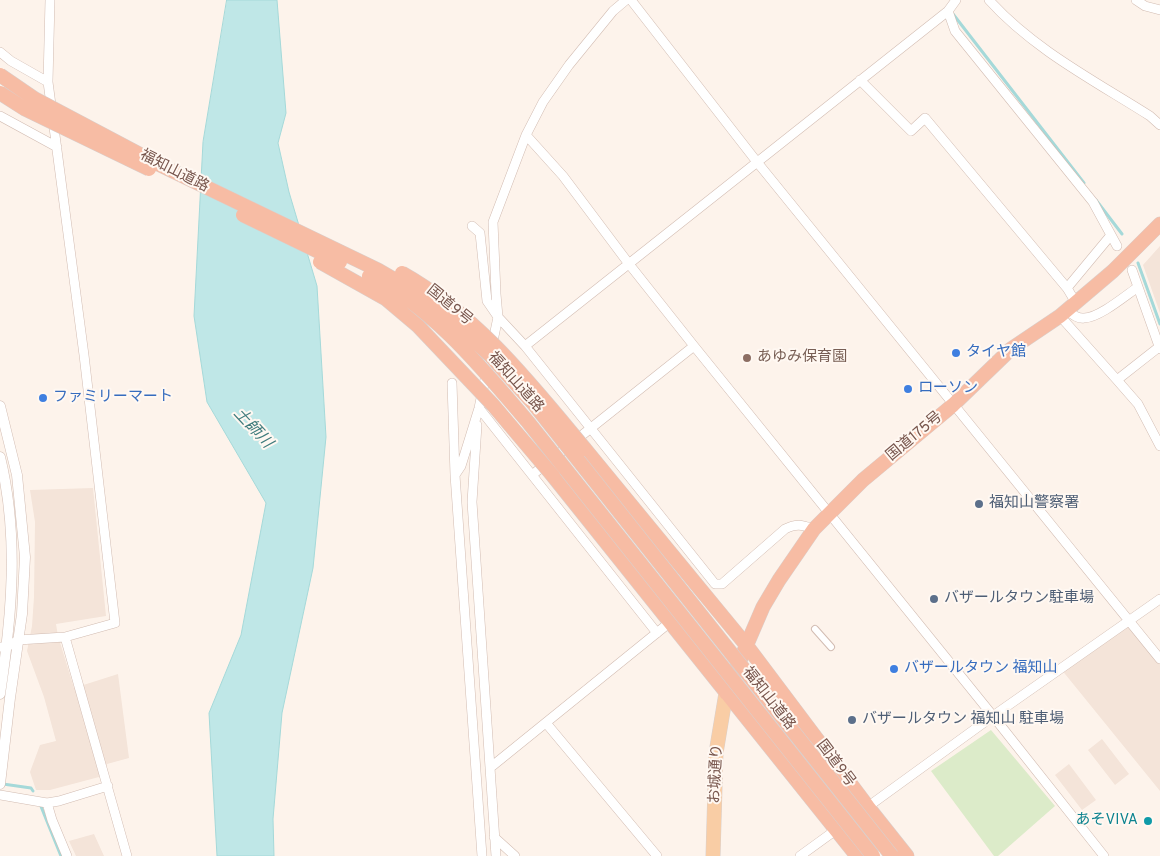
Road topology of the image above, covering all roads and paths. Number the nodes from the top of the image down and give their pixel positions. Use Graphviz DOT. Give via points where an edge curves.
graph roads {
  1 [pos="50,0"];
  2 [pos="626,0"];
  3 [pos="631,0"];
  4 [pos="956,0"];
  5 [pos="990,0"];
  6 [pos="1136,0"];
  7 [pos="948,10"];
  8 [pos="1160,10"];
  9 [pos="0,52"];
  10 [pos="0,75"];
  11 [pos="860,80"];
  12 [pos="48,82"];
  13 [pos="0,94"];
  14 [pos="0,116"];
  15 [pos="1160,125"];
  16 [pos="526,135"];
  17 [pos="57,147"];
  18 [pos="757,162"];
  19 [pos="251,219"];
  20 [pos="273,219"];
  21 [pos="1160,224"];
  22 [pos="472,226"];
  23 [pos="1111,235"];
  24 [pos="1117,246"];
  25 [pos="629,264"];
  26 [pos="1132,270"];
  27 [pos="1138,287"];
  28 [pos="1067,288"];
  29 [pos="1068,310"];
  30 [pos="498,317"];
  31 [pos="525,346"];
  32 [pos="694,346"];
  33 [pos="1160,348"];
  34 [pos="1117,380"];
  35 [pos="452,383"];
  36 [pos="953,405"];
  37 [pos="0,406"];
  38 [pos="479,408"];
  39 [pos="591,428"];
  40 [pos="1160,446"];
  41 [pos="0,457"];
  42 [pos="455,475"];
  43 [pos="532,475"];
  44 [pos="828,514"];
  45 [pos="814,529"];
  46 [pos="1160,599"];
  47 [pos="1130,622"];
  48 [pos="669,623"];
  49 [pos="815,629"];
  50 [pos="657,633"];
  51 [pos="65,637"];
  52 [pos="18,640"];
  53 [pos="746,646"];
  54 [pos="4,647"];
  55 [pos="831,647"];
  56 [pos="1160,659"];
  57 [pos="726,693"];
  58 [pos="0,694"];
  59 [pos="993,716"];
  60 [pos="546,723"];
  61 [pos="491,767"];
  62 [pos="0,784"];
  63 [pos="108,786"];
  64 [pos="0,795"];
  65 [pos="47,803"];
  66 [pos="868,807"];
  67 [pos="836,831"];
  68 [pos="494,837"];
  69 [pos="67,856"];
  70 [pos="127,856"];
  71 [pos="482,856"];
  72 [pos="496,856"];
  73 [pos="515,856"];
  74 [pos="657,856"];
  75 [pos="713,856"];
  76 [pos="800,856"];
  77 [pos="857,856"];
  78 [pos="872,856"];
  79 [pos="892,856"];
  80 [pos="907,856"];
  81 [pos="1104,856"];
  1 -- 12 [label="street"];
  2 -- 16 [label="street" via="613,10 570,65"];
  3 -- 18 [label="street"];
  4 -- 7 [label="street"];
  5 -- 15 [label="street" via="1050,53"];
  6 -- 8 [label="street"];
  7 -- 11 [label="street"];
  7 -- 23 [label="street" via="956,31 1093,202"];
  9 -- 12 [label="street"];
  10 -- 20 [label="highway, 福知山道路, bridge" via="35,99 156,163"];
  11 -- 18 [label="street"];
  11 -- 28 [label="street" via="911,131 925,118"];
  12 -- 17 [label="street"];
  13 -- 19 [label="highway, 福知山道路, bridge"];
  14 -- 17 [label="street"];
  16 -- 25 [label="street" via="563,176"];
  16 -- 30 [label="street" via="493,222"];
  17 -- 51 [label="street" via="115,623"];
  18 -- 25 [label="street"];
  18 -- 36 [label="street"];
  19 -- 48 [label="highway, bridge" via="298,250 386,299 418,326 521,436"];
  19 -- 78 [label="highway, 福知山道路, bridge" via="382,283 403,296 456,340 528,422"];
  20 -- 53 [label="highway, 国道9号, bridge" via="291,223 380,261 421,284 466,319 504,354"];
  20 -- 79 [label="highway, 福知山道路, bridge" via="409,288 490,354 533,403"];
  21 -- 29 [label="highway, 国道175号"];
  22 -- 30 [label="street" via="480,233 487,300"];
  23 -- 24 [label="street"];
  23 -- 28 [label="street"];
  25 -- 31 [label="street"];
  25 -- 32 [label="street"];
  26 -- 27 [label="street"];
  27 -- 29 [label="street" via="1100,313 1085,319 1075,317"];
  27 -- 33 [label="street"];
  28 -- 29 [label="street"];
  29 -- 34 [label="street"];
  29 -- 36 [label="highway, 国道175号" via="1012,349"];
  30 -- 31 [label="street"];
  30 -- 38 [label="street"];
  31 -- 39 [label="street"];
  32 -- 39 [label="street"];
  32 -- 44 [label="street"];
  33 -- 34 [label="street"];
  34 -- 40 [label="street" via="1138,404"];
  35 -- 42 [label="street"];
  36 -- 44 [label="highway, 国道175号" via="863,480"];
  36 -- 47 [label="street"];
  37 -- 52 [label="street" via="17,475 24,557"];
  38 -- 42 [label="street" via="461,466"];
  38 -- 43 [label="street"];
  38 -- 61 [label="street" via="472,502"];
  39 -- 43 [label="street"];
  39 -- 45 [label="street" via="715,584 722,584 785,529 800,525"];
  41 -- 54 [label="street" via="12,549"];
  42 -- 71 [label="street"];
  43 -- 50 [label="street"];
  44 -- 45 [label="highway, 国道175号"];
  44 -- 59 [label="street"];
  45 -- 53 [label="highway, 国道175号" via="763,607"];
  46 -- 47 [label="street"];
  47 -- 56 [label="street"];
  47 -- 59 [label="street"];
  48 -- 50 [label="street"];
  48 -- 57 [label="highway"];
  49 -- 55 [label="street"];
  50 -- 60 [label="street"];
  51 -- 52 [label="street"];
  51 -- 63 [label="street"];
  52 -- 54 [label="street"];
  52 -- 62 [label="street"];
  53 -- 57 [label="highway, 国道175号"];
  53 -- 66 [label="highway, 国道9号"];
  54 -- 58 [label="street"];
  57 -- 67 [label="highway"];
  57 -- 75 [label="main road, お城通り" via="716,752"];
  59 -- 66 [label="street"];
  59 -- 81 [label="street"];
  60 -- 61 [label="street"];
  60 -- 74 [label="street"];
  61 -- 68 [label="street"];
  63 -- 65 [label="street"];
  63 -- 70 [label="street"];
  64 -- 65 [label="street"];
  65 -- 69 [label="street"];
  66 -- 67 [label="street"];
  66 -- 80 [label="highway, 国道9号"];
  67 -- 76 [label="street"];
  67 -- 77 [label="highway"];
  68 -- 72 [label="street"];
  68 -- 73 [label="street"];
}
